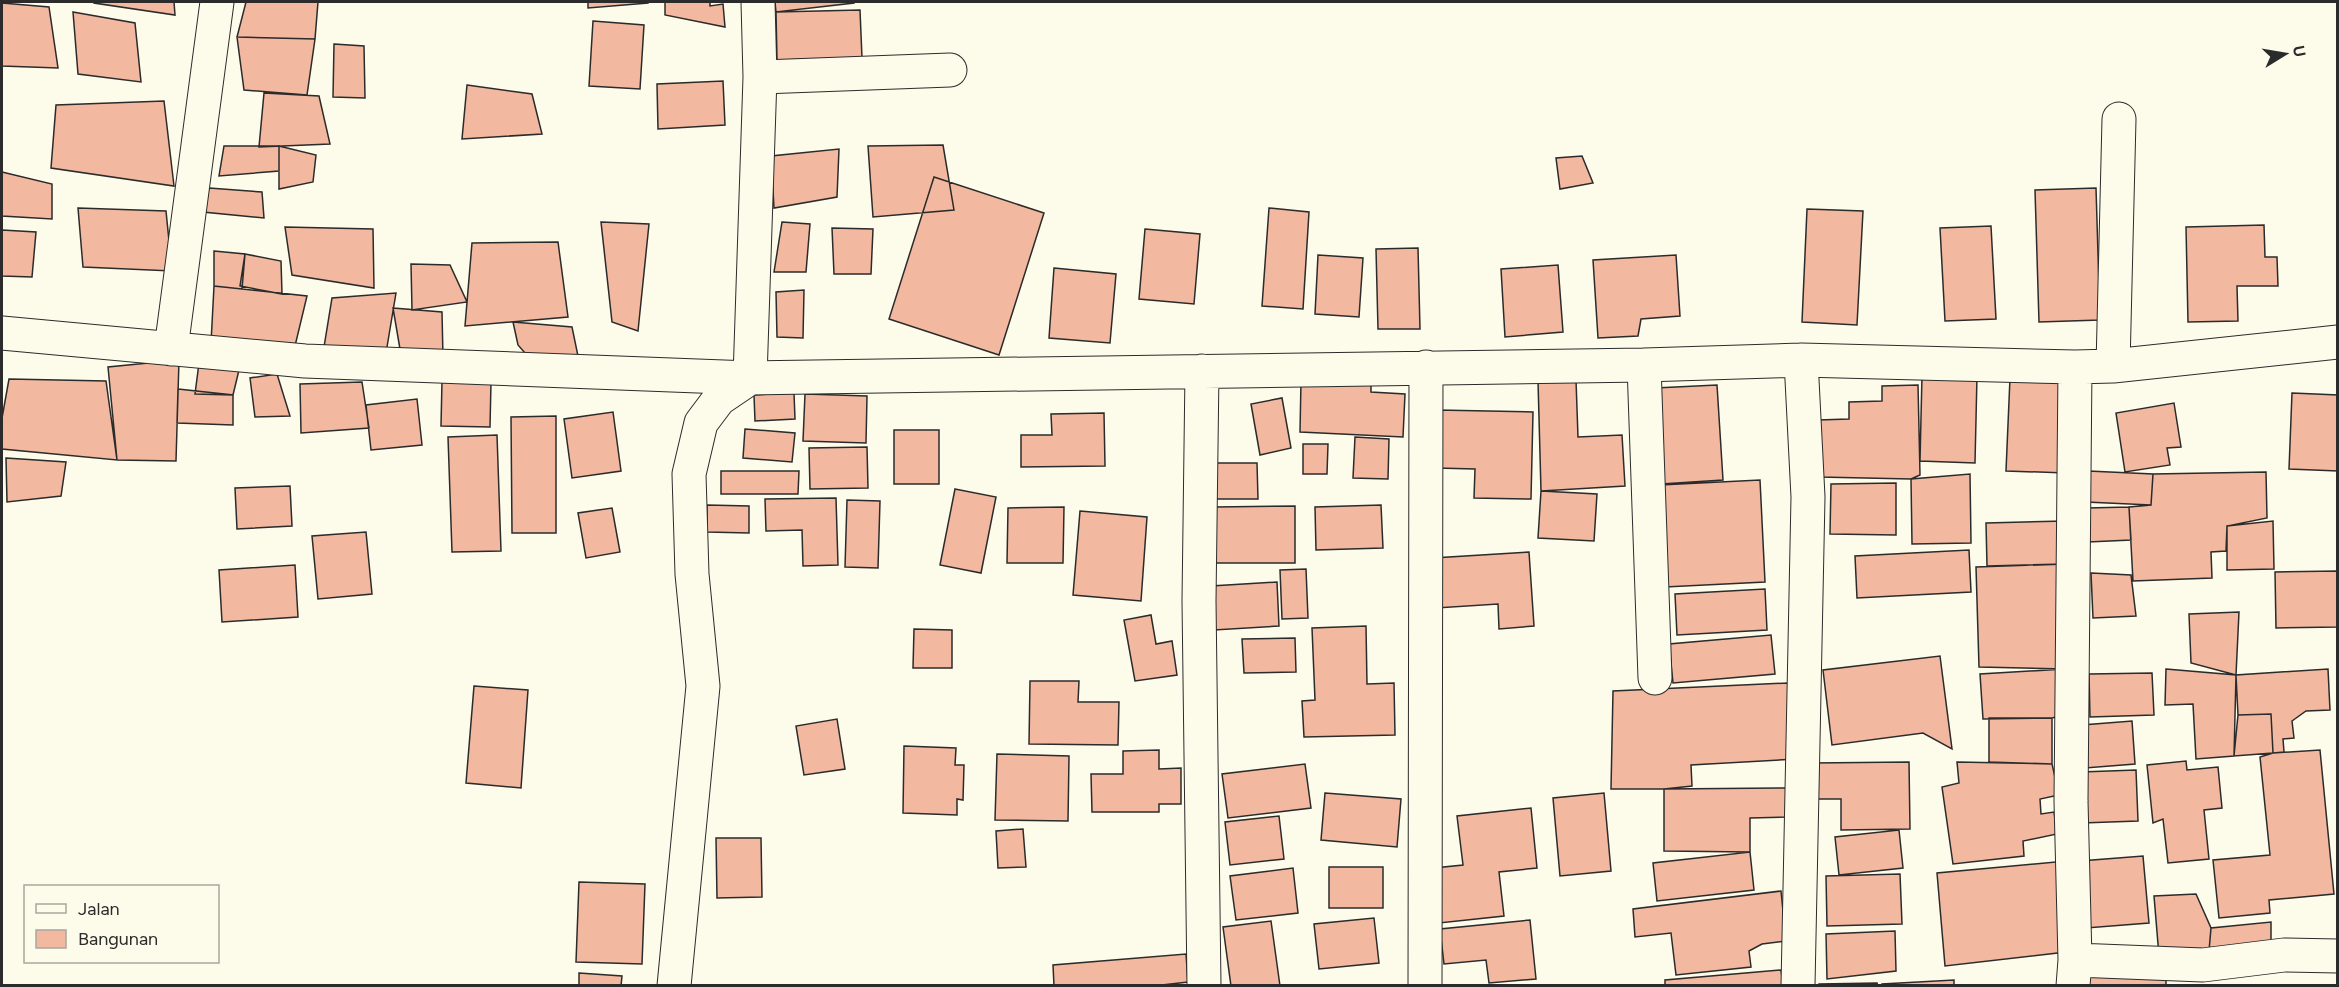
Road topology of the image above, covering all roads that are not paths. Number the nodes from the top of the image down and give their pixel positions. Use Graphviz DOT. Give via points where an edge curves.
graph roads {
  1 [pos="217,2"];
  2 [pos="758,2"];
  3 [pos="950,70"];
  4 [pos="760,77"];
  5 [pos="2119,119"];
  6 [pos="2,333"];
  7 [pos="2337,342"];
  8 [pos="171,349"];
  9 [pos="1801,360"];
  10 [pos="1644,365"];
  11 [pos="2113,366"];
  12 [pos="1426,367"];
  13 [pos="2075,367"];
  14 [pos="1202,370"];
  15 [pos="750,378"];
  16 [pos="1655,678"];
  17 [pos="2337,956"];
  18 [pos="2074,973"];
  19 [pos="674,986"];
  20 [pos="1204,986"];
  21 [pos="1425,986"];
  22 [pos="1798,986"];
  1 -- 8 [label="street"];
  2 -- 4 [label="street"];
  3 -- 4 [label="street"];
  4 -- 15 [label="street"];
  5 -- 11 [label="street"];
  6 -- 8 [label="street"];
  7 -- 11 [label="street"];
  8 -- 15 [label="street" via="305,361"];
  9 -- 10 [label="street"];
  9 -- 13 [label="street"];
  9 -- 22 [label="street" via="1808,497"];
  10 -- 12 [label="street"];
  10 -- 16 [label="street"];
  11 -- 13 [label="street"];
  12 -- 14 [label="street"];
  12 -- 21 [label="street"];
  13 -- 18 [label="street" via="2071,801"];
  14 -- 15 [label="street"];
  14 -- 20 [label="street" via="1198,601"];
  15 -- 19 [label="street" via="719,399 701,423 689,474 692,574 703,686"];
  17 -- 18 [label="street" via="2284,955 2203,965"];
}
